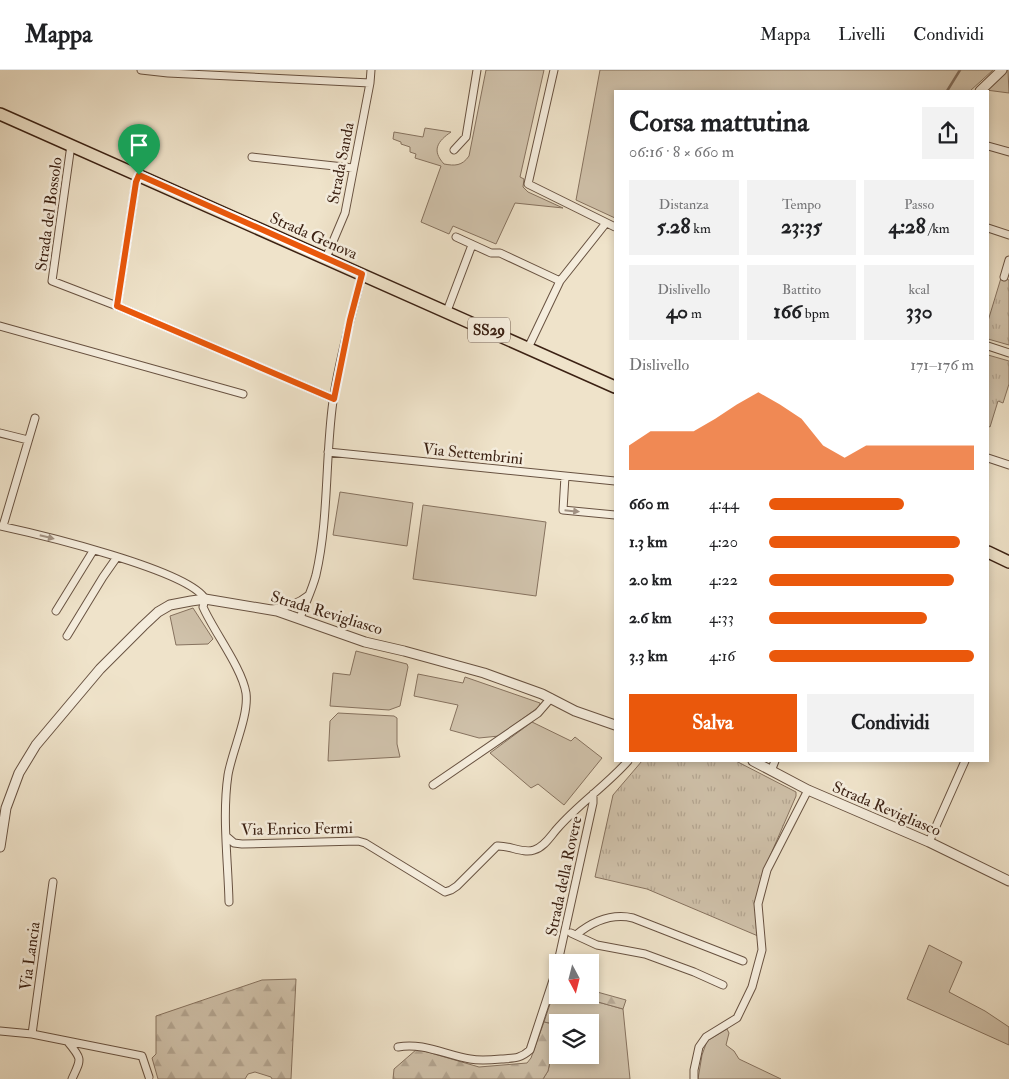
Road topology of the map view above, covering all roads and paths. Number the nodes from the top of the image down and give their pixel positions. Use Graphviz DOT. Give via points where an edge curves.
graph roads {
  1 [pos="141,70"];
  2 [pos="371,70"];
  3 [pos="477,70"];
  4 [pos="554,70"];
  5 [pos="1002,70"];
  6 [pos="370,83"];
  7 [pos="981,90"];
  8 [pos="0,114"];
  9 [pos="71,145"];
  10 [pos="989,146"];
  11 [pos="454,150"];
  12 [pos="1009,152"];
  13 [pos="252,157"];
  14 [pos="353,168"];
  15 [pos="139,175"];
  16 [pos="606,223"];
  17 [pos="614,227"];
  18 [pos="989,228"];
  19 [pos="1009,235"];
  20 [pos="456,238"];
  21 [pos="472,245"];
  22 [pos="326,258"];
  23 [pos="1009,260"];
  24 [pos="362,274"];
  25 [pos="1004,277"];
  26 [pos="560,281"];
  27 [pos="117,306"];
  28 [pos="447,311"];
  29 [pos="0,326"];
  30 [pos="989,346"];
  31 [pos="528,348"];
  32 [pos="1009,353"];
  33 [pos="614,387"];
  34 [pos="243,394"];
  35 [pos="334,399"];
  36 [pos="35,418"];
  37 [pos="0,433"];
  38 [pos="28,440"];
  39 [pos="328,452"];
  40 [pos="989,458"];
  41 [pos="1009,465"];
  42 [pos="565,476"];
  43 [pos="614,481"];
  44 [pos="614,515"];
  45 [pos="1,526"];
  46 [pos="93,551"];
  47 [pos="989,552"];
  48 [pos="117,557"];
  49 [pos="1009,562"];
  50 [pos="309,595"];
  51 [pos="205,599"];
  52 [pos="270,609"];
  53 [pos="56,611"];
  54 [pos="300,618"];
  55 [pos="67,636"];
  56 [pos="551,698"];
  57 [pos="614,726"];
  58 [pos="627,762"];
  59 [pos="755,762"];
  60 [pos="775,762"];
  61 [pos="965,762"];
  62 [pos="771,771"];
  63 [pos="433,785"];
  64 [pos="808,790"];
  65 [pos="593,794"];
  66 [pos="227,837"];
  67 [pos="929,842"];
  68 [pos="0,846"];
  69 [pos="1009,880"];
  70 [pos="53,882"];
  71 [pos="445,892"];
  72 [pos="229,902"];
  73 [pos="560,954"];
  74 [pos="743,961"];
  75 [pos="723,985"];
  76 [pos="549,992"];
  77 [pos="0,1031"];
  78 [pos="32,1034"];
  79 [pos="68,1042"];
  80 [pos="398,1046"];
  81 [pos="149,1077"];
  82 [pos="72,1079"];
  83 [pos="694,1079"];
  1 -- 6 [label="street"];
  2 -- 6 [label="street, Strada Sanda"];
  3 -- 11 [label="street" via="466,137"];
  4 -- 16 [label="street" via="528,184"];
  5 -- 7 [label="street"];
  6 -- 14 [label="street, Strada Sanda"];
  8 -- 9 [label="main road, Strada Genova / SS29"];
  9 -- 15 [label="main road, Strada Genova / SS29"];
  9 -- 27 [label="street, Strada del Bossolo" via="52,281"];
  10 -- 12 [label="street"];
  13 -- 14 [label="street"];
  14 -- 22 [label="street, Strada Sanda" via="344,213"];
  15 -- 22 [label="main road, Strada Genova / SS29"];
  15 -- 27 [label="street"];
  16 -- 17 [label="street"];
  16 -- 26 [label="street"];
  18 -- 19 [label="street"];
  20 -- 21 [label="street"];
  21 -- 26 [label="street" via="500,253"];
  21 -- 28 [label="street"];
  22 -- 24 [label="main road, Strada Genova / SS29"];
  23 -- 25 [label="street"];
  24 -- 28 [label="main road, Strada Genova / SS29"];
  24 -- 35 [label="street"];
  26 -- 31 [label="street"];
  27 -- 35 [label="street, Strada del Bossolo"];
  28 -- 31 [label="main road, Strada Genova / SS29"];
  29 -- 34 [label="street"];
  30 -- 32 [label="street"];
  31 -- 33 [label="main road, Strada Genova / SS29"];
  35 -- 39 [label="street"];
  36 -- 38 [label="street"];
  37 -- 38 [label="street"];
  38 -- 45 [label="street"];
  39 -- 42 [label="street, Via Settembrini"];
  39 -- 50 [label="street" via="322,541"];
  40 -- 41 [label="street"];
  42 -- 43 [label="street, Via Settembrini"];
  42 -- 44 [label="street, one-way" via="563,510"];
  45 -- 46 [label="street, one-way"];
  46 -- 48 [label="street"];
  46 -- 53 [label="street"];
  47 -- 49 [label="main road"];
  48 -- 51 [label="street" via="173,577 196,588"];
  48 -- 55 [label="street"];
  50 -- 52 [label="street" via="290,606"];
  50 -- 54 [label="street"];
  51 -- 52 [label="street, Strada Revigliasco"];
  51 -- 66 [label="street" via="203,607 246,693 246,707 228,774"];
  51 -- 68 [label="street, Strada Revigliasco" via="170,605 158,612 100,668 72,701 36,745 19,773 6,808"];
  52 -- 54 [label="street, Strada Revigliasco"];
  54 -- 56 [label="street, Strada Revigliasco" via="365,642 484,673"];
  56 -- 57 [label="street, Strada Revigliasco"];
  56 -- 63 [label="street" via="538,713"];
  58 -- 65 [label="street, Strada della Rovere"];
  59 -- 62 [label="street, Strada Revigliasco"];
  60 -- 62 [label="street"];
  61 -- 67 [label="street"];
  62 -- 64 [label="street, Strada Revigliasco"];
  64 -- 67 [label="street, Strada Revigliasco"];
  64 -- 83 [label="street" via="767,870 758,904 762,950 752,987 737,1018 706,1037 699,1047"];
  65 -- 71 [label="street, Strada della Rovere" via="541,847 523,851 497,846 458,886"];
  65 -- 73 [label="street, Strada della Rovere"];
  66 -- 71 [label="street, Via Enrico Fermi" via="242,844 358,841"];
  66 -- 72 [label="street"];
  67 -- 69 [label="street, Strada Revigliasco"];
  70 -- 78 [label="street, Via Lancia"];
  74 -- 75 [label="street" via="623,916 600,920 574,934 598,945 646,954"];
  76 -- 80 [label="street, Strada della Rovere" via="530,1050 522,1057 470,1060 418,1046"];
  77 -- 78 [label="street"];
  78 -- 79 [label="street"];
  79 -- 81 [label="street" via="142,1056"];
  79 -- 82 [label="street" via="80,1061"];
}
